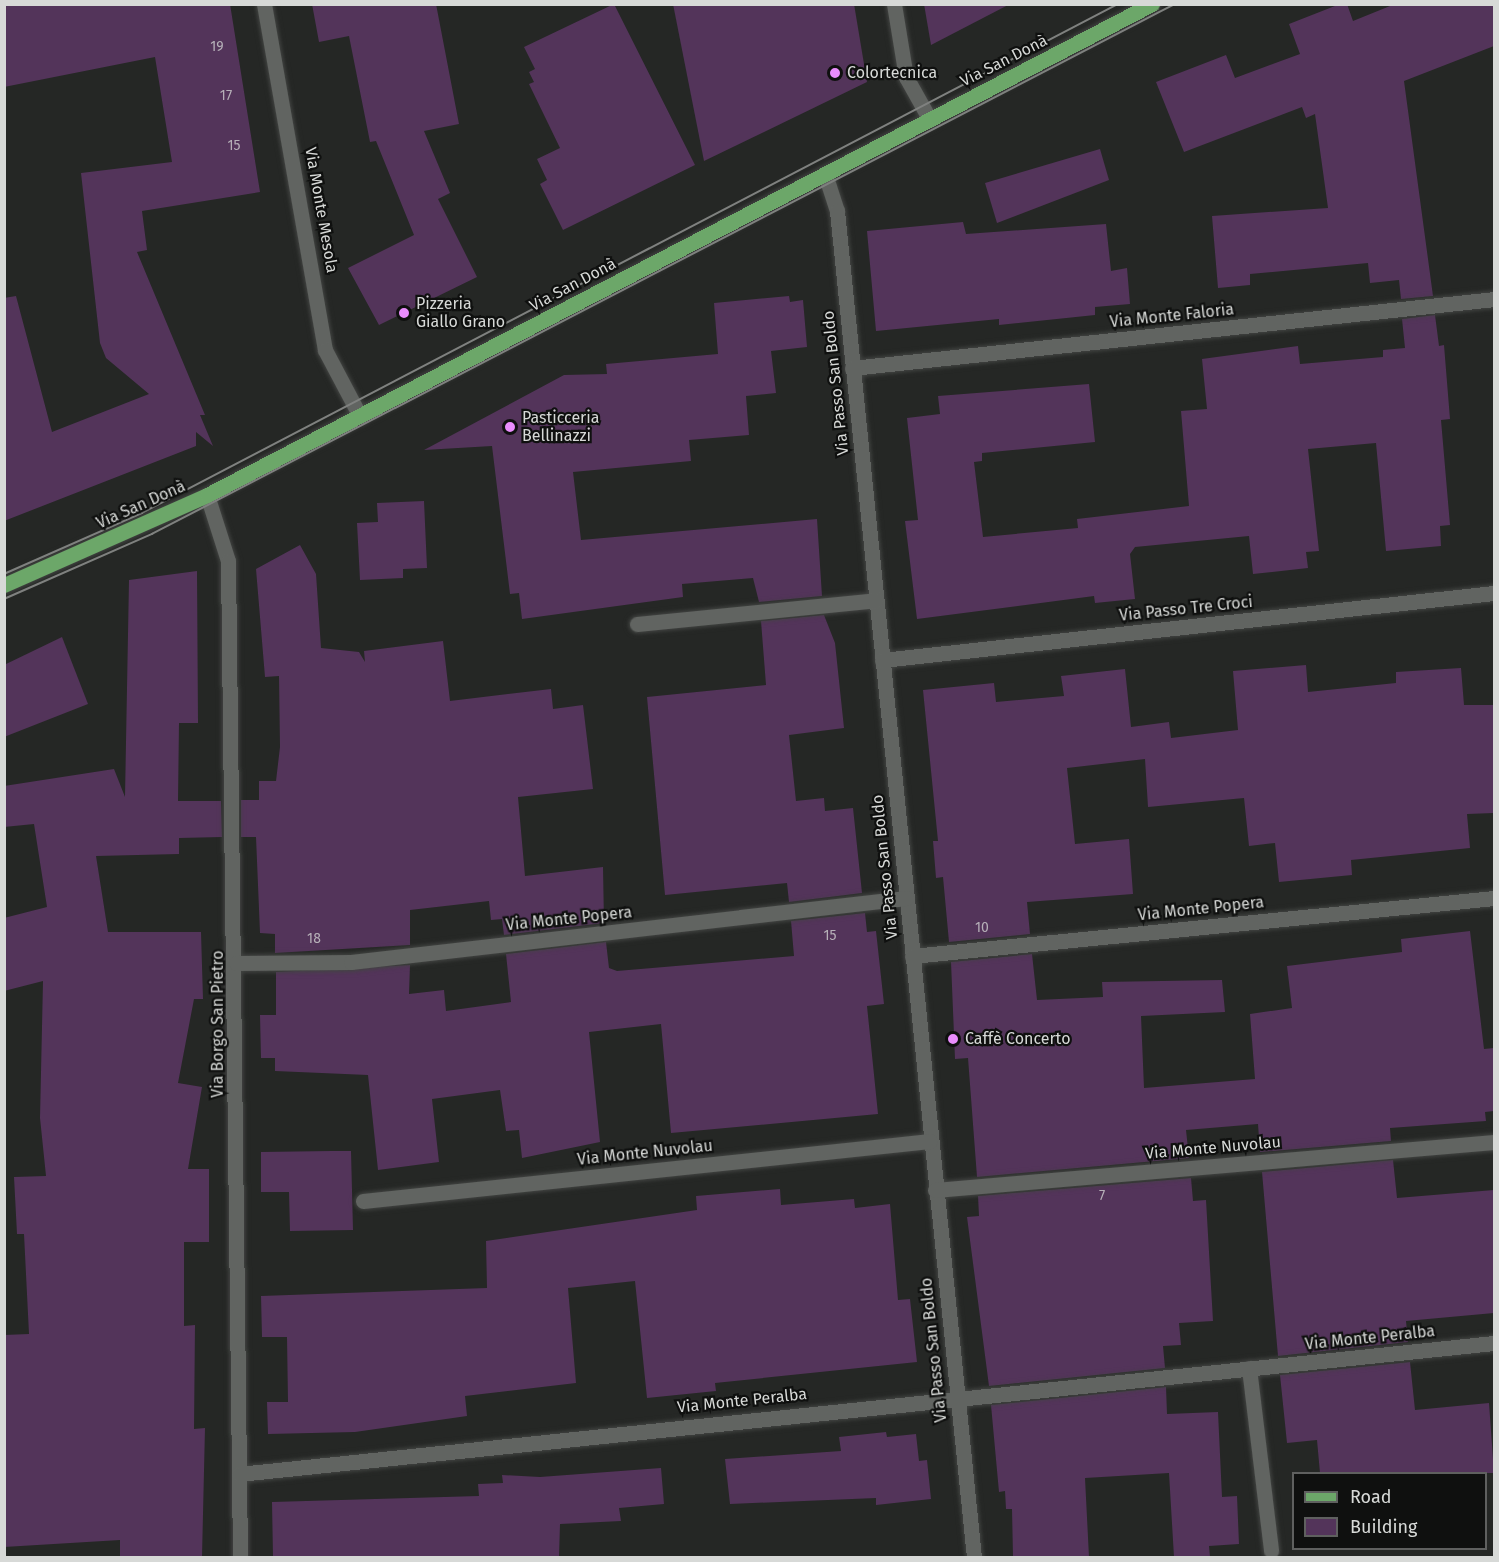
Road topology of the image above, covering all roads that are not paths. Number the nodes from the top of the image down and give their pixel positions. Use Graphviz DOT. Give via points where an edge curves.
graph roads {
  1 [pos="264,4"];
  2 [pos="894,4"];
  3 [pos="1152,4"];
  4 [pos="930,120"];
  5 [pos="825,174"];
  6 [pos="1494,300"];
  7 [pos="852,368"];
  8 [pos="360,416"];
  9 [pos="207,495"];
  10 [pos="4,585"];
  11 [pos="1494,593"];
  12 [pos="876,600"];
  13 [pos="637,624"];
  14 [pos="882,660"];
  15 [pos="1494,897"];
  16 [pos="906,898"];
  17 [pos="912,956"];
  18 [pos="236,963"];
  19 [pos="930,1141"];
  20 [pos="1494,1142"];
  21 [pos="935,1190"];
  22 [pos="363,1201"];
  23 [pos="1494,1343"];
  24 [pos="1249,1368"];
  25 [pos="956,1396"];
  26 [pos="238,1474"];
  27 [pos="1271,1551"];
  28 [pos="240,1557"];
  29 [pos="974,1557"];
  1 -- 8 [label="street, Via Monte Mesola" via="325,350"];
  2 -- 4 [label="street" via="906,77"];
  3 -- 4 [label="main road, Via San Donà"];
  4 -- 5 [label="main road, Via San Donà"];
  5 -- 7 [label="street, Via Passo San Boldo" via="837,211"];
  5 -- 8 [label="main road, Via San Donà"];
  6 -- 7 [label="street, Via Monte Faloria"];
  7 -- 12 [label="street, Via Passo San Boldo"];
  8 -- 9 [label="main road, Via San Donà"];
  9 -- 10 [label="main road, Via San Donà"];
  9 -- 18 [label="street, Via Borgo San Pietro" via="228,561"];
  11 -- 14 [label="street, Via Passo Tre Croci"];
  12 -- 13 [label="street"];
  12 -- 14 [label="street, Via Passo San Boldo"];
  14 -- 16 [label="street, Via Passo San Boldo"];
  15 -- 17 [label="street, Via Monte Popera"];
  16 -- 17 [label="street, Via Passo San Boldo"];
  16 -- 18 [label="street, Via Monte Popera" via="351,962"];
  17 -- 19 [label="street, Via Passo San Boldo"];
  18 -- 26 [label="street, Via Borgo San Pietro"];
  19 -- 21 [label="street, Via Passo San Boldo"];
  19 -- 22 [label="street, Via Monte Nuvolau"];
  20 -- 21 [label="street, Via Monte Nuvolau"];
  21 -- 25 [label="street, Via Passo San Boldo"];
  23 -- 24 [label="street, Via Monte Peralba"];
  24 -- 25 [label="street, Via Monte Peralba"];
  24 -- 27 [label="street"];
  25 -- 26 [label="street, Via Monte Peralba"];
  25 -- 29 [label="street, Via Passo San Boldo"];
  26 -- 28 [label="street, Via Borgo San Pietro"];
}
